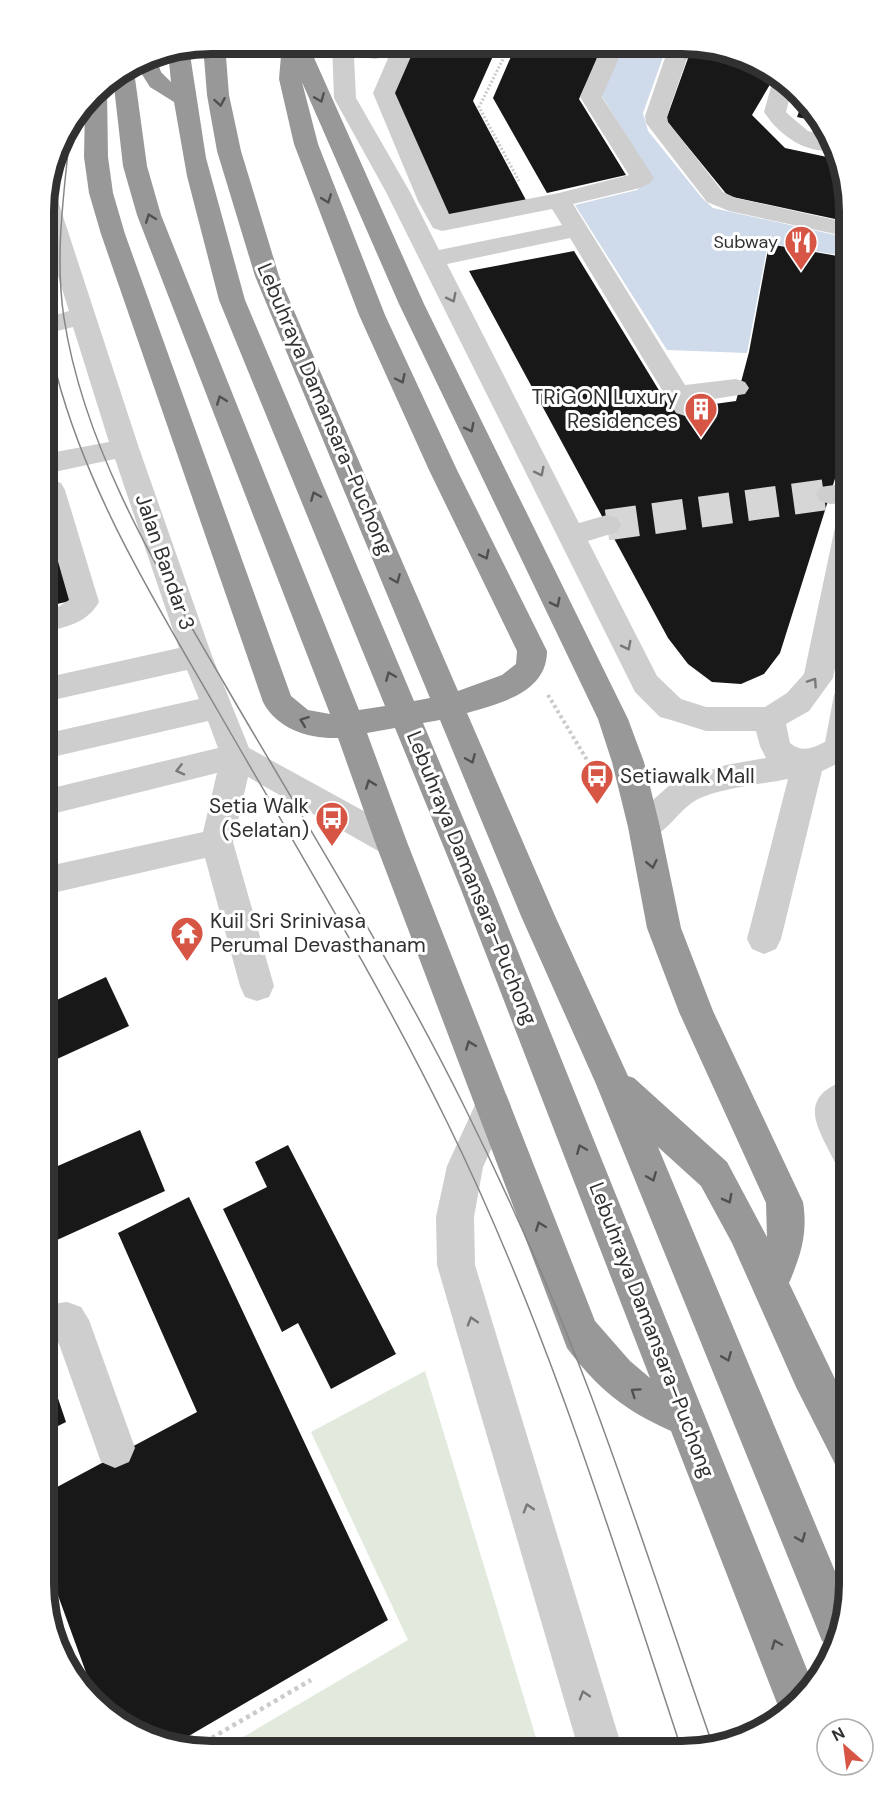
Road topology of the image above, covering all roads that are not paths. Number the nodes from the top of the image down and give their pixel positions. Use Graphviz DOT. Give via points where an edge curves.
graph roads {
  1 [pos="215,54"];
  2 [pos="292,54"];
  3 [pos="302,54"];
  4 [pos="343,54"];
  5 [pos="400,54"];
  6 [pos="610,54"];
  7 [pos="678,54"];
  8 [pos="180,57"];
  9 [pos="146,68"];
  10 [pos="124,80"];
  11 [pos="781,89"];
  12 [pos="183,98"];
  13 [pos="345,98"];
  14 [pos="96,104"];
  15 [pos="823,142"];
  16 [pos="671,145"];
  17 [pos="629,153"];
  18 [pos="559,200"];
  19 [pos="839,228"];
  20 [pos="578,229"];
  21 [pos="54,240"];
  22 [pos="433,260"];
  23 [pos="82,316"];
  24 [pos="416,316"];
  25 [pos="54,324"];
  26 [pos="736,388"];
  27 [pos="125,448"];
  28 [pos="54,462"];
  29 [pos="54,500"];
  30 [pos="607,525"];
  31 [pos="572,536"];
  32 [pos="839,576"];
  33 [pos="54,619"];
  34 [pos="197,656"];
  35 [pos="54,688"];
  36 [pos="218,707"];
  37 [pos="770,719"];
  38 [pos="54,745"];
  39 [pos="839,749"];
  40 [pos="237,756"];
  41 [pos="808,764"];
  42 [pos="54,801"];
  43 [pos="644,827"];
  44 [pos="217,842"];
  45 [pos="391,842"];
  46 [pos="54,879"];
  47 [pos="764,939"];
  48 [pos="257,986"];
  49 [pos="614,1084"];
  50 [pos="839,1100"];
  51 [pos="493,1106"];
  52 [pos="839,1132"];
  53 [pos="769,1284"];
  54 [pos="54,1322"];
  55 [pos="687,1418"];
  56 [pos="839,1430"];
  57 [pos="114,1448"];
  58 [pos="835,1620"];
  59 [pos="796,1692"];
  60 [pos="598,1741"];
  1 -- 49 [label="highway, Lebuhraya Damansara–Puchong, one-way" via="229,151 267,276 512,857"];
  2 -- 14 [label="highway, one-way" via="290,79 306,144 372,315 532,651 532,664 525,674 501,691 477,699 337,726 300,722 278,702 113,234 96,158"];
  3 -- 24 [label="highway, one-way" via="348,168"];
  4 -- 13 [label="street"];
  5 -- 18 [label="street" via="384,93 442,223"];
  6 -- 17 [label="street" via="591,97"];
  7 -- 16 [label="street" via="656,116"];
  8 -- 12 [label="highway, Lebuhraya Damansara–Puchong"];
  9 -- 12 [label="highway" via="153,78"];
  45 -- 10 [label="highway, one-way" via="332,678 149,215 135,166"];
  11 -- 15 [label="street" via="775,112 778,118 800,137"];
  55 -- 12 [label="highway, Lebuhraya Damansara–Puchong, one-way" via="467,866 232,300 202,191"];
  13 -- 22 [label="street"];
  13 -- 24 [label="highway" via="366,166 422,287 424,301"];
  16 -- 17 [label="street"];
  16 -- 19 [label="street" via="715,197 729,204"];
  17 -- 18 [label="street" via="642,178"];
  18 -- 20 [label="street"];
  20 -- 22 [label="street"];
  20 -- 26 [label="street" via="682,401"];
  21 -- 23 [label="street, Jalan Bandar 3"];
  22 -- 31 [label="street, one-way"];
  23 -- 25 [label="street"];
  23 -- 27 [label="street, Jalan Bandar 3"];
  24 -- 43 [label="highway, one-way" via="613,719"];
  27 -- 28 [label="street"];
  27 -- 34 [label="street, Jalan Bandar 3"];
  29 -- 33 [label="street" via="84,602 68,616"];
  30 -- 31 [label="street"];
  31 -- 37 [label="street, one-way" via="646,684 671,708 706,719"];
  37 -- 32 [label="street, one-way" via="798,702 818,678"];
  34 -- 35 [label="street"];
  34 -- 36 [label="street, Jalan Bandar 3"];
  36 -- 38 [label="street"];
  36 -- 40 [label="street, Jalan Bandar 3"];
  37 -- 41 [label="street" via="774,746 782,757"];
  39 -- 41 [label="street"];
  40 -- 42 [label="street, one-way"];
  40 -- 44 [label="street"];
  40 -- 45 [label="street"];
  41 -- 43 [label="street" via="726,778 683,792"];
  41 -- 47 [label="street"];
  43 -- 53 [label="highway, one-way" via="664,928 696,1012 784,1202 789,1224 785,1249"];
  44 -- 46 [label="street"];
  44 -- 48 [label="street"];
  51 -- 45 [label="highway, one-way"];
  49 -- 53 [label="highway, one-way" via="714,1174"];
  49 -- 58 [label="highway, Lebuhraya Damansara–Puchong, one-way"];
  50 -- 52 [label="street" via="833,1105"];
  55 -- 51 [label="highway, one-way" via="631,1390 606,1368 581,1334"];
  60 -- 51 [label="street, one-way" via="456,1265 455,1217 465,1166"];
  53 -- 56 [label="highway"];
  54 -- 57 [label="street" via="67,1321 75,1334"];
  59 -- 55 [label="highway, Lebuhraya Damansara–Puchong, one-way"];
}
